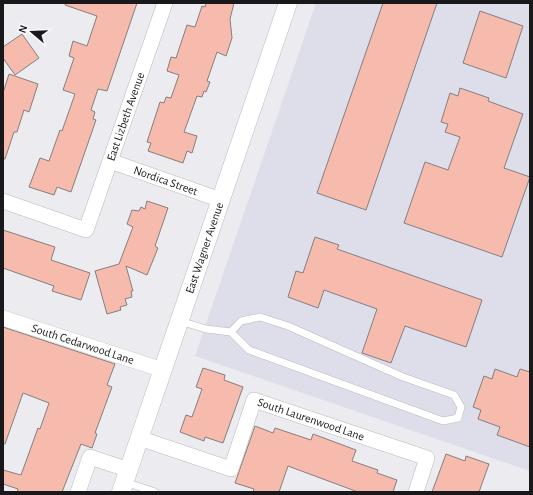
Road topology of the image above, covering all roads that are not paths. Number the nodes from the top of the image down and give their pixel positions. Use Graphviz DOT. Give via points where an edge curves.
graph roads {
  1 [pos="166,3"];
  2 [pos="288,3"];
  3 [pos="110,162"];
  4 [pos="221,200"];
  5 [pos="3,201"];
  6 [pos="3,318"];
  7 [pos="180,321"];
  8 [pos="230,332"];
  9 [pos="163,370"];
  10 [pos="139,438"];
  11 [pos="125,481"];
  12 [pos="78,492"];
  13 [pos="155,492"];
  14 [pos="416,492"];
  1 -- 3 [label="street, East Lizbeth Avenue"];
  2 -- 4 [label="street, East Wagner Avenue"];
  3 -- 4 [label="street, Nordica Street"];
  3 -- 5 [label="street, East Lizbeth Avenue" via="86,230"];
  4 -- 7 [label="street, East Wagner Avenue"];
  6 -- 9 [label="street, South Cedarwood Lane"];
  7 -- 8 [label="lane" via="206,329"];
  7 -- 9 [label="street, East Wagner Avenue"];
  8 -- 8 [label="lane" via="249,350 443,421 458,418 461,407 454,395 396,374 288,326 260,317 241,321"];
  9 -- 10 [label="street, East Wagner Avenue"];
  10 -- 11 [label="street, East Wagner Avenue"];
  10 -- 14 [label="street, South Laurenwood Lane" via="231,469 254,400 427,458"];
  11 -- 12 [label="street" via="90,457"];
  11 -- 13 [label="lane"];
}
